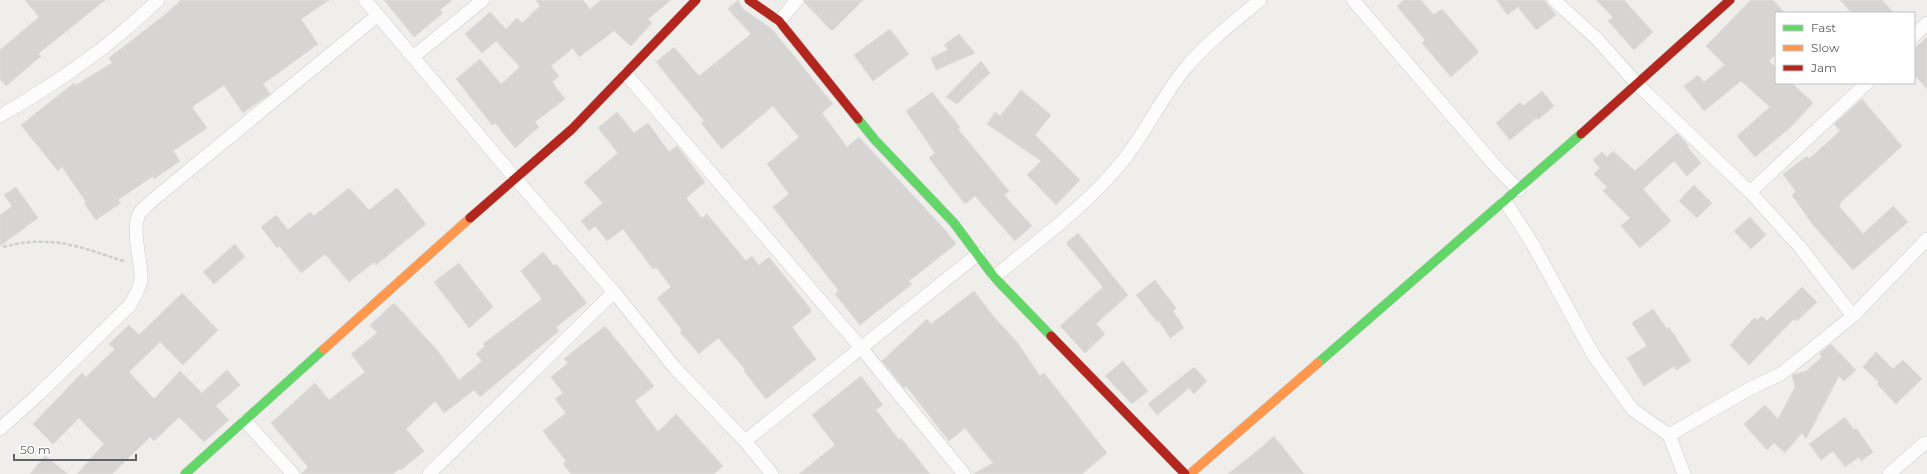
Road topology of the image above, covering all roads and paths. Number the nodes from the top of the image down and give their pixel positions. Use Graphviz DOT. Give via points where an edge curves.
graph roads {
  1 [pos="158,0"];
  2 [pos="365,0"];
  3 [pos="483,0"];
  4 [pos="696,0"];
  5 [pos="749,0"];
  6 [pos="797,0"];
  7 [pos="1260,0"];
  8 [pos="1353,0"];
  9 [pos="1554,0"];
  10 [pos="1730,0"];
  11 [pos="378,15"];
  12 [pos="779,21"];
  13 [pos="1927,22"];
  14 [pos="1915,35"];
  15 [pos="413,57"];
  16 [pos="626,74"];
  17 [pos="1637,84"];
  18 [pos="1866,84"];
  19 [pos="0,116"];
  20 [pos="515,178"];
  21 [pos="1519,190"];
  22 [pos="1750,192"];
  23 [pos="1505,201"];
  24 [pos="1927,239"];
  25 [pos="4,247"];
  26 [pos="978,254"];
  27 [pos="140,266"];
  28 [pos="994,277"];
  29 [pos="614,292"];
  30 [pos="1853,316"];
  31 [pos="862,349"];
  32 [pos="245,421"];
  33 [pos="0,429"];
  34 [pos="1669,435"];
  35 [pos="745,441"];
  36 [pos="1925,443"];
  37 [pos="185,474"];
  38 [pos="293,474"];
  39 [pos="429,474"];
  40 [pos="772,474"];
  41 [pos="964,474"];
  42 [pos="1185,474"];
  43 [pos="1190,474"];
  44 [pos="1684,474"];
  45 [pos="1889,474"];
  1 -- 19 [label="street" via="97,54"];
  2 -- 11 [label="street"];
  3 -- 15 [label="street"];
  4 -- 16 [label="street"];
  5 -- 12 [label="street"];
  6 -- 12 [label="street"];
  7 -- 28 [label="street" via="1223,30 1185,69 1125,158 1108,178"];
  8 -- 21 [label="street" via="1497,168"];
  9 -- 17 [label="street" via="1597,39"];
  10 -- 17 [label="street"];
  11 -- 15 [label="street"];
  11 -- 27 [label="street" via="139,214 137,254"];
  12 -- 26 [label="street" via="875,140 954,223"];
  13 -- 14 [label="street"];
  15 -- 20 [label="street"];
  16 -- 20 [label="street" via="572,129"];
  16 -- 31 [label="street"];
  17 -- 21 [label="street"];
  17 -- 22 [label="street"];
  18 -- 22 [label="street"];
  20 -- 29 [label="street"];
  20 -- 32 [label="street"];
  21 -- 23 [label="street"];
  22 -- 30 [label="street" via="1800,247"];
  23 -- 34 [label="street" via="1517,217 1578,328 1614,385 1633,410"];
  23 -- 43 [label="street"];
  24 -- 30 [label="street"];
  25 -- 27 [label="path" via="22,242 41,241 70,244"];
  26 -- 28 [label="street"];
  26 -- 31 [label="street"];
  27 -- 33 [label="street" via="140,286 130,305"];
  28 -- 42 [label="street"];
  29 -- 35 [label="street" via="675,368"];
  29 -- 39 [label="street"];
  30 -- 34 [label="street" via="1781,374 1750,388"];
  31 -- 35 [label="street"];
  31 -- 41 [label="street"];
  32 -- 37 [label="street"];
  32 -- 38 [label="street"];
  34 -- 44 [label="street"];
  35 -- 40 [label="street"];
  36 -- 45 [label="street"];
}
